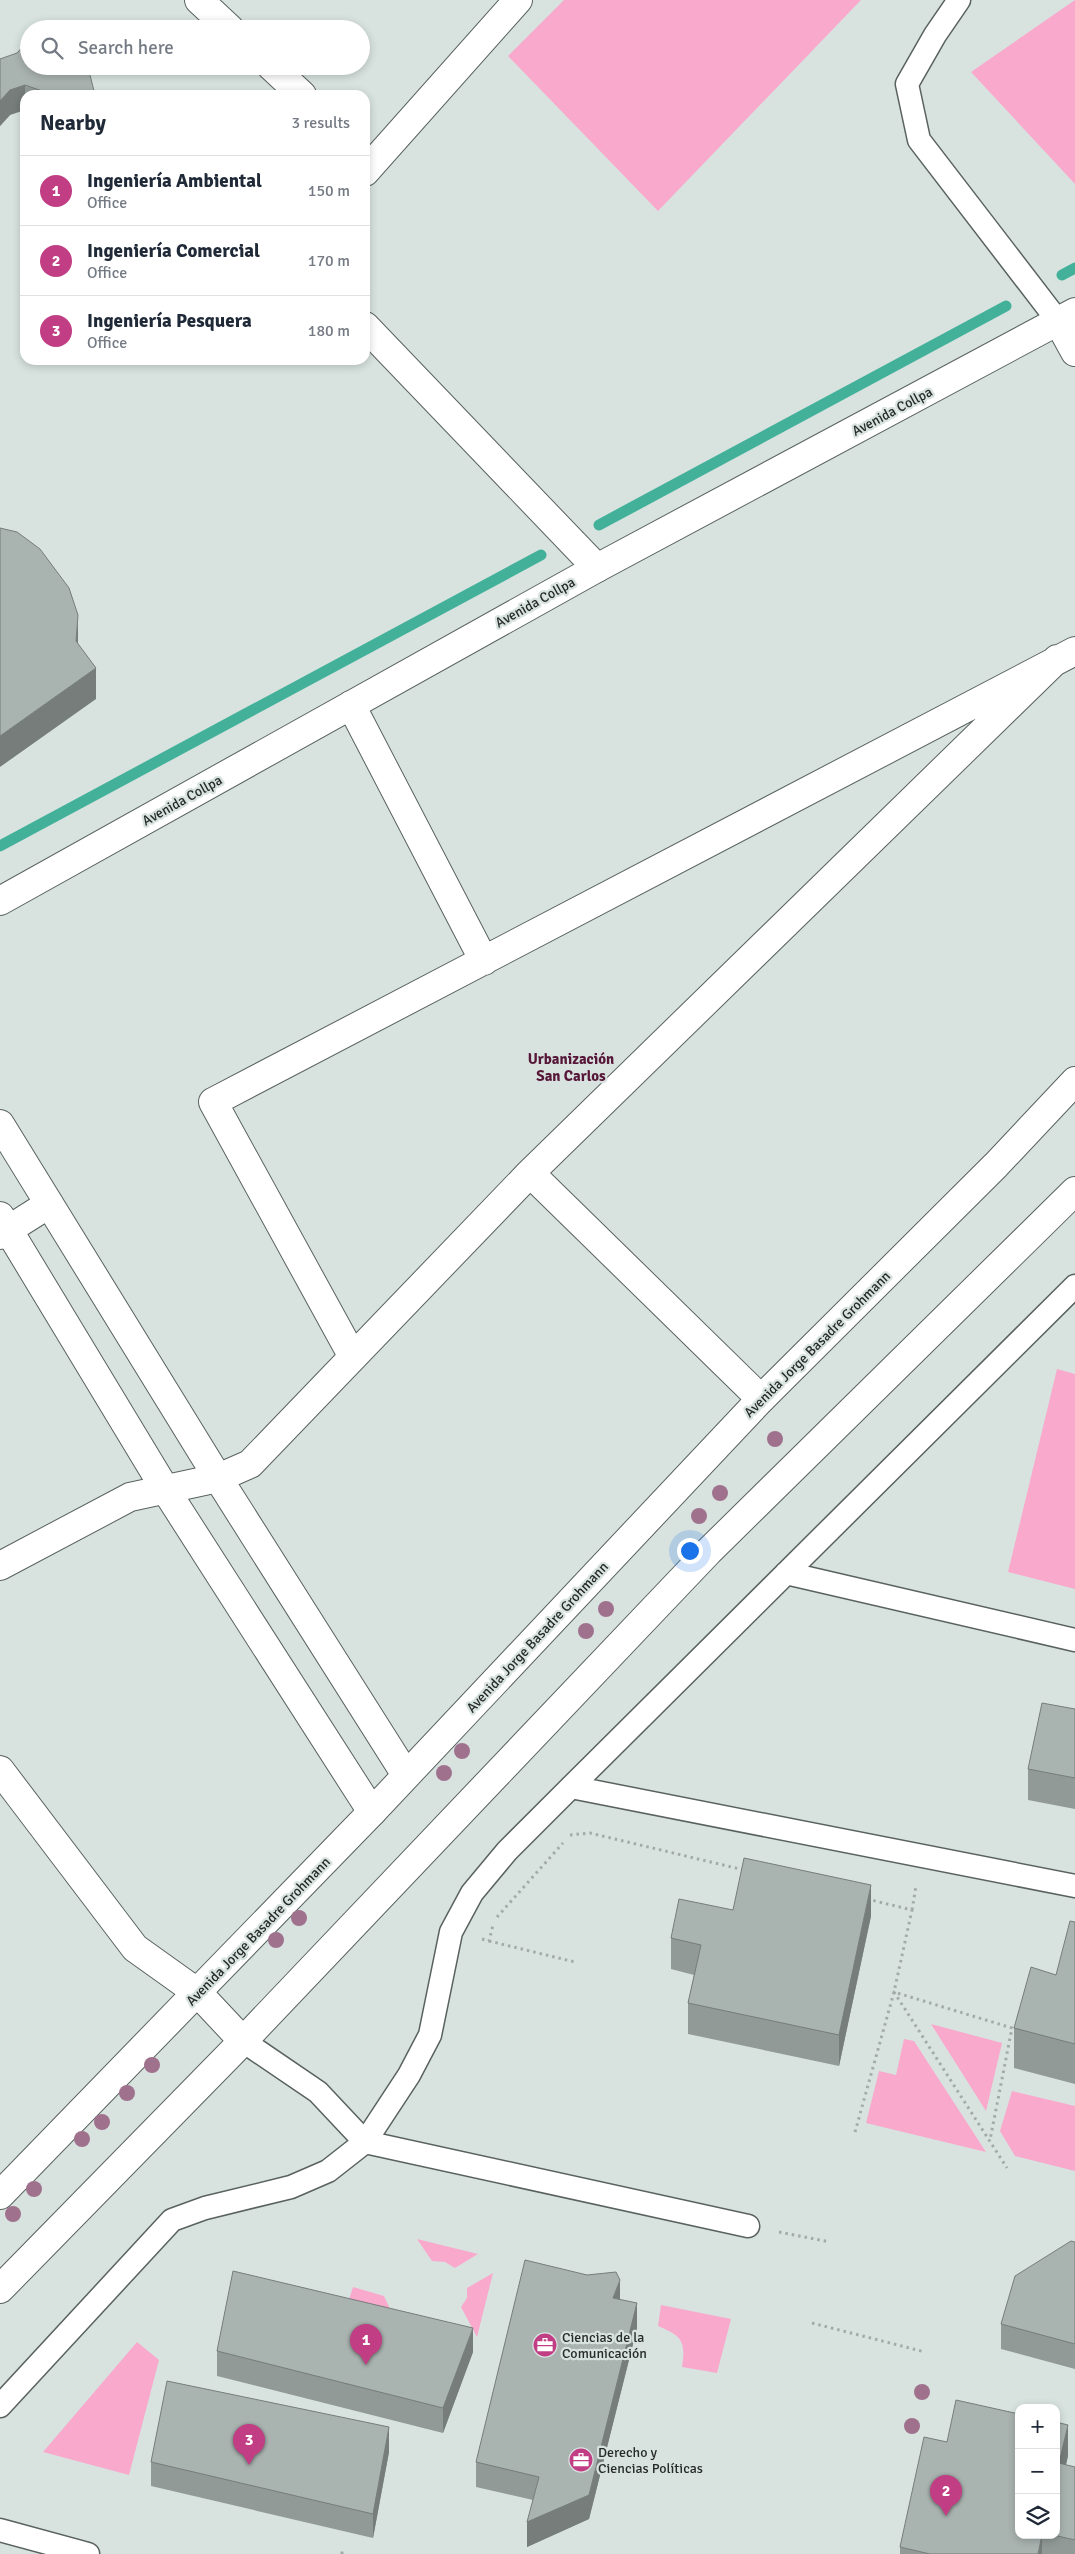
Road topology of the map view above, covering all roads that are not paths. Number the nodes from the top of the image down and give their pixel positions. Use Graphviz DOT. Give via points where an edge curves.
graph roads {
  1 [pos="199,0"];
  2 [pos="518,0"];
  3 [pos="959,0"];
  4 [pos="220,20"];
  5 [pos="281,75"];
  6 [pos="297,90"];
  7 [pos="370,160"];
  8 [pos="1066,317"];
  9 [pos="370,331"];
  10 [pos="1075,352"];
  11 [pos="597,568"];
  12 [pos="1066,655"];
  13 [pos="351,705"];
  14 [pos="0,901"];
  15 [pos="484,960"];
  16 [pos="1075,1081"];
  17 [pos="1075,1094"];
  18 [pos="0,1124"];
  19 [pos="996,1165"];
  20 [pos="530,1173"];
  21 [pos="1071,1193"];
  22 [pos="49,1204"];
  23 [pos="3,1227"];
  24 [pos="1075,1286"];
  25 [pos="353,1357"];
  26 [pos="761,1400"];
  27 [pos="218,1478"];
  28 [pos="165,1489"];
  29 [pos="0,1566"];
  30 [pos="786,1572"];
  31 [pos="1075,1640"];
  32 [pos="0,1770"];
  33 [pos="406,1775"];
  34 [pos="571,1787"];
  35 [pos="372,1812"];
  36 [pos="1075,1886"];
  37 [pos="198,1994"];
  38 [pos="243,2041"];
  39 [pos="365,2142"];
  40 [pos="0,2195"];
  41 [pos="748,2226"];
  42 [pos="0,2289"];
  43 [pos="0,2406"];
  44 [pos="0,2530"];
  45 [pos="88,2554"];
  1 -- 4 [label="main road"];
  2 -- 7 [label="main road"];
  3 -- 8 [label="lane" via="907,84 919,140"];
  5 -- 6 [label="main road"];
  8 -- 10 [label="main road"];
  8 -- 11 [label="main road, Avenida Collpa"];
  9 -- 11 [label="main road"];
  11 -- 13 [label="main road, Avenida Collpa"];
  12 -- 15 [label="main road"];
  12 -- 20 [label="main road"];
  13 -- 14 [label="main road, Avenida Collpa"];
  13 -- 15 [label="main road"];
  15 -- 25 [label="main road" via="213,1102"];
  16 -- 19 [label="main road, Avenida Jorge Basadre Grohmann"];
  17 -- 19 [label="main road"];
  18 -- 22 [label="main road"];
  19 -- 26 [label="main road, Avenida Jorge Basadre Grohmann"];
  20 -- 25 [label="main road"];
  20 -- 26 [label="main road"];
  21 -- 38 [label="main road" via="709,1551"];
  22 -- 23 [label="main road"];
  22 -- 27 [label="main road"];
  23 -- 28 [label="main road"];
  24 -- 30 [label="lane"];
  25 -- 27 [label="main road" via="250,1464"];
  26 -- 33 [label="main road, Avenida Jorge Basadre Grohmann"];
  27 -- 28 [label="main road"];
  27 -- 33 [label="main road"];
  28 -- 29 [label="main road" via="130,1497"];
  28 -- 35 [label="main road"];
  30 -- 31 [label="lane"];
  30 -- 34 [label="lane"];
  32 -- 37 [label="main road" via="135,1948"];
  33 -- 35 [label="main road, Avenida Jorge Basadre Grohmann"];
  34 -- 36 [label="lane"];
  34 -- 39 [label="lane" via="507,1851 472,1893 451,1932 430,2036 410,2075"];
  35 -- 37 [label="main road, Avenida Jorge Basadre Grohmann"];
  37 -- 38 [label="main road"];
  37 -- 40 [label="main road, Avenida Jorge Basadre Grohmann"];
  38 -- 39 [label="lane" via="318,2092"];
  38 -- 42 [label="main road"];
  39 -- 41 [label="lane"];
  39 -- 43 [label="lane" via="328,2171 291,2187 205,2208 172,2220"];
  44 -- 45 [label="lane"];
}
